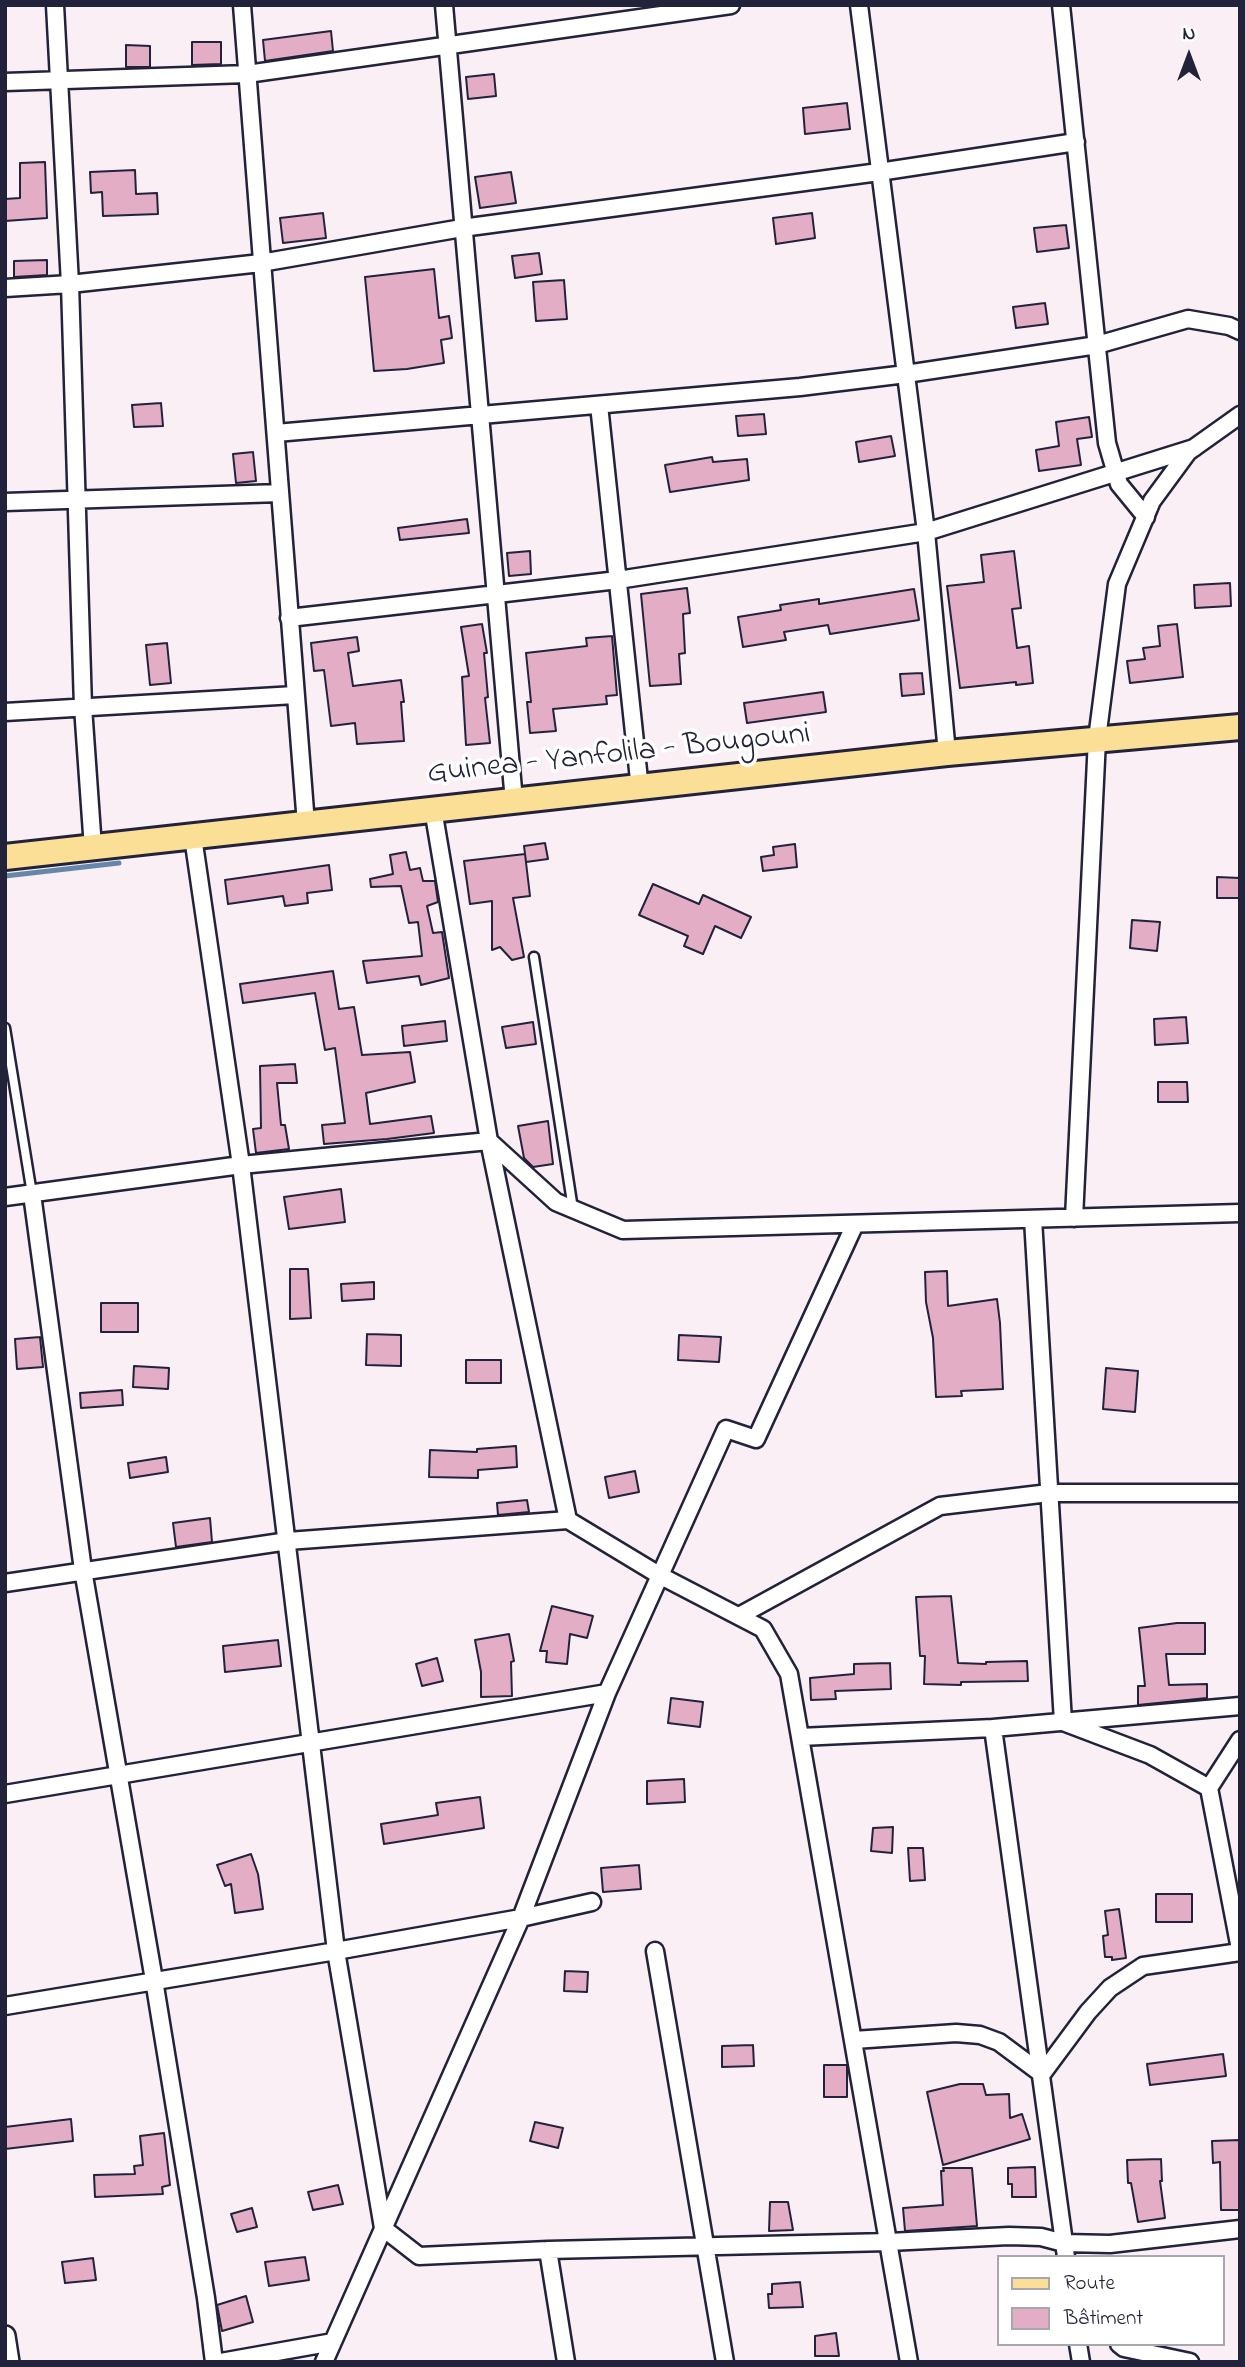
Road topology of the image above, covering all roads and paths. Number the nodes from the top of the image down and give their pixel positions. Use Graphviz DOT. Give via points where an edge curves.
graph roads {
  1 [pos="55,5"];
  2 [pos="242,5"];
  3 [pos="443,5"];
  4 [pos="731,5"];
  5 [pos="859,5"];
  6 [pos="1061,5"];
  7 [pos="649,11"];
  8 [pos="448,45"];
  9 [pos="247,74"];
  10 [pos="60,81"];
  11 [pos="5,82"];
  12 [pos="1076,142"];
  13 [pos="879,173"];
  14 [pos="462,228"];
  15 [pos="261,263"];
  16 [pos="70,284"];
  17 [pos="5,288"];
  18 [pos="1240,331"];
  19 [pos="1097,345"];
  20 [pos="906,374"];
  21 [pos="599,405"];
  22 [pos="480,415"];
  23 [pos="1240,415"];
  24 [pos="276,433"];
  25 [pos="1194,448"];
  26 [pos="1115,473"];
  27 [pos="280,493"];
  28 [pos="76,500"];
  29 [pos="5,502"];
  30 [pos="1146,517"];
  31 [pos="926,532"];
  32 [pos="618,580"];
  33 [pos="495,595"];
  34 [pos="289,618"];
  35 [pos="295,695"];
  36 [pos="83,707"];
  37 [pos="5,712"];
  38 [pos="1240,727"];
  39 [pos="1097,739"];
  40 [pos="947,753"];
  41 [pos="640,789"];
  42 [pos="514,801"];
  43 [pos="433,809"];
  44 [pos="306,824"];
  45 [pos="193,837"];
  46 [pos="93,848"];
  47 [pos="5,857"];
  48 [pos="534,957"];
  49 [pos="5,1028"];
  50 [pos="489,1141"];
  51 [pos="240,1165"];
  52 [pos="32,1194"];
  53 [pos="5,1197"];
  54 [pos="573,1209"];
  55 [pos="1240,1213"];
  56 [pos="1074,1218"];
  57 [pos="1033,1219"];
  58 [pos="855,1224"];
  59 [pos="1049,1493"];
  60 [pos="1240,1493"];
  61 [pos="568,1521"];
  62 [pos="288,1541"];
  63 [pos="83,1570"];
  64 [pos="659,1575"];
  65 [pos="5,1583"];
  66 [pos="738,1616"];
  67 [pos="607,1693"];
  68 [pos="1240,1706"];
  69 [pos="1063,1722"];
  70 [pos="993,1728"];
  71 [pos="800,1737"];
  72 [pos="1240,1740"];
  73 [pos="309,1742"];
  74 [pos="117,1775"];
  75 [pos="1209,1788"];
  76 [pos="5,1794"];
  77 [pos="592,1902"];
  78 [pos="521,1918"];
  79 [pos="336,1951"];
  80 [pos="655,1951"];
  81 [pos="1240,1951"];
  82 [pos="154,1980"];
  83 [pos="5,2006"];
  84 [pos="854,2040"];
  85 [pos="1042,2074"];
  86 [pos="383,2228"];
  87 [pos="1240,2229"];
  88 [pos="889,2242"];
  89 [pos="704,2248"];
  90 [pos="548,2250"];
  91 [pos="1065,2250"];
  92 [pos="5,2336"];
  93 [pos="333,2342"];
  94 [pos="1122,2346"];
  95 [pos="9,2362"];
  96 [pos="214,2362"];
  97 [pos="221,2362"];
  98 [pos="324,2362"];
  99 [pos="566,2362"];
  100 [pos="725,2362"];
  101 [pos="909,2362"];
  102 [pos="1190,2362"];
  1 -- 10 [label="street"];
  2 -- 9 [label="street"];
  3 -- 8 [label="street"];
  4 -- 7 [label="street"];
  5 -- 13 [label="street"];
  6 -- 12 [label="street"];
  7 -- 8 [label="street"];
  8 -- 9 [label="street"];
  8 -- 14 [label="street"];
  9 -- 10 [label="street"];
  9 -- 15 [label="street"];
  10 -- 11 [label="street"];
  10 -- 16 [label="street"];
  12 -- 13 [label="street"];
  12 -- 19 [label="street"];
  13 -- 14 [label="street"];
  13 -- 20 [label="street"];
  14 -- 15 [label="street"];
  14 -- 22 [label="street"];
  15 -- 16 [label="street"];
  15 -- 24 [label="street"];
  16 -- 17 [label="street"];
  16 -- 28 [label="street"];
  18 -- 19 [label="street" via="1188,319"];
  19 -- 20 [label="street"];
  19 -- 26 [label="street" via="1107,443"];
  20 -- 21 [label="street"];
  20 -- 31 [label="street"];
  21 -- 22 [label="street"];
  21 -- 32 [label="street"];
  22 -- 24 [label="street"];
  22 -- 33 [label="street"];
  23 -- 25 [label="street"];
  24 -- 27 [label="street"];
  25 -- 26 [label="street"];
  25 -- 30 [label="street" via="1152,501"];
  26 -- 30 [label="street"];
  26 -- 31 [label="street"];
  27 -- 28 [label="street"];
  27 -- 34 [label="street"];
  28 -- 29 [label="street"];
  28 -- 36 [label="street"];
  30 -- 39 [label="street" via="1117,584"];
  31 -- 32 [label="street"];
  31 -- 40 [label="street"];
  32 -- 33 [label="street"];
  32 -- 41 [label="street"];
  33 -- 34 [label="street"];
  33 -- 42 [label="street"];
  34 -- 35 [label="street"];
  35 -- 36 [label="street"];
  35 -- 44 [label="street"];
  36 -- 37 [label="street"];
  36 -- 46 [label="street"];
  38 -- 39 [label="main road, Guinea - Yanfolila - Bougouni"];
  39 -- 40 [label="main road, Guinea - Yanfolila - Bougouni"];
  39 -- 56 [label="street"];
  40 -- 41 [label="main road, Guinea - Yanfolila - Bougouni"];
  41 -- 42 [label="main road, Guinea - Yanfolila - Bougouni"];
  42 -- 43 [label="main road, Guinea - Yanfolila - Bougouni"];
  43 -- 44 [label="main road, Guinea - Yanfolila - Bougouni"];
  43 -- 50 [label="street"];
  44 -- 45 [label="main road, Guinea - Yanfolila - Bougouni"];
  45 -- 46 [label="main road, Guinea - Yanfolila - Bougouni"];
  45 -- 51 [label="street"];
  46 -- 47 [label="main road, Guinea - Yanfolila - Bougouni"];
  48 -- 54 [label="lane"];
  49 -- 52 [label="lane"];
  50 -- 51 [label="street"];
  50 -- 54 [label="street" via="556,1202"];
  50 -- 61 [label="street"];
  51 -- 52 [label="street"];
  51 -- 62 [label="street"];
  52 -- 53 [label="street"];
  52 -- 63 [label="street"];
  54 -- 58 [label="street" via="624,1230"];
  55 -- 56 [label="street"];
  56 -- 57 [label="street"];
  57 -- 58 [label="street"];
  57 -- 59 [label="street"];
  58 -- 64 [label="street" via="755,1439 726,1429"];
  59 -- 60 [label="street"];
  59 -- 66 [label="street" via="940,1506"];
  59 -- 69 [label="street"];
  61 -- 62 [label="street"];
  61 -- 64 [label="street"];
  62 -- 63 [label="street"];
  62 -- 73 [label="street"];
  63 -- 65 [label="street"];
  63 -- 74 [label="street"];
  64 -- 66 [label="street"];
  64 -- 67 [label="street"];
  66 -- 71 [label="street" via="763,1629 789,1674"];
  67 -- 73 [label="street"];
  67 -- 78 [label="street"];
  68 -- 69 [label="street"];
  69 -- 70 [label="street"];
  69 -- 75 [label="street" via="1150,1755"];
  70 -- 71 [label="street"];
  70 -- 85 [label="street"];
  71 -- 84 [label="street"];
  72 -- 75 [label="street"];
  73 -- 74 [label="street"];
  73 -- 79 [label="street"];
  74 -- 76 [label="street"];
  74 -- 82 [label="street"];
  75 -- 81 [label="street"];
  77 -- 78 [label="street"];
  78 -- 79 [label="street"];
  78 -- 86 [label="street"];
  79 -- 82 [label="street"];
  79 -- 86 [label="street"];
  80 -- 89 [label="street"];
  81 -- 85 [label="street" via="1143,1966 1110,1989 1088,2012"];
  82 -- 83 [label="street"];
  82 -- 96 [label="street"];
  84 -- 85 [label="street" via="980,2035 999,2042"];
  84 -- 88 [label="street"];
  85 -- 91 [label="street"];
  86 -- 90 [label="street" via="419,2256"];
  86 -- 93 [label="street"];
  87 -- 91 [label="street"];
  88 -- 89 [label="street"];
  88 -- 91 [label="street" via="1041,2237"];
  88 -- 101 [label="street"];
  89 -- 90 [label="street"];
  89 -- 100 [label="street"];
  90 -- 99 [label="street"];
  92 -- 95 [label="street"];
  93 -- 97 [label="street"];
  93 -- 98 [label="street"];
  94 -- 102 [label="street"];
}
